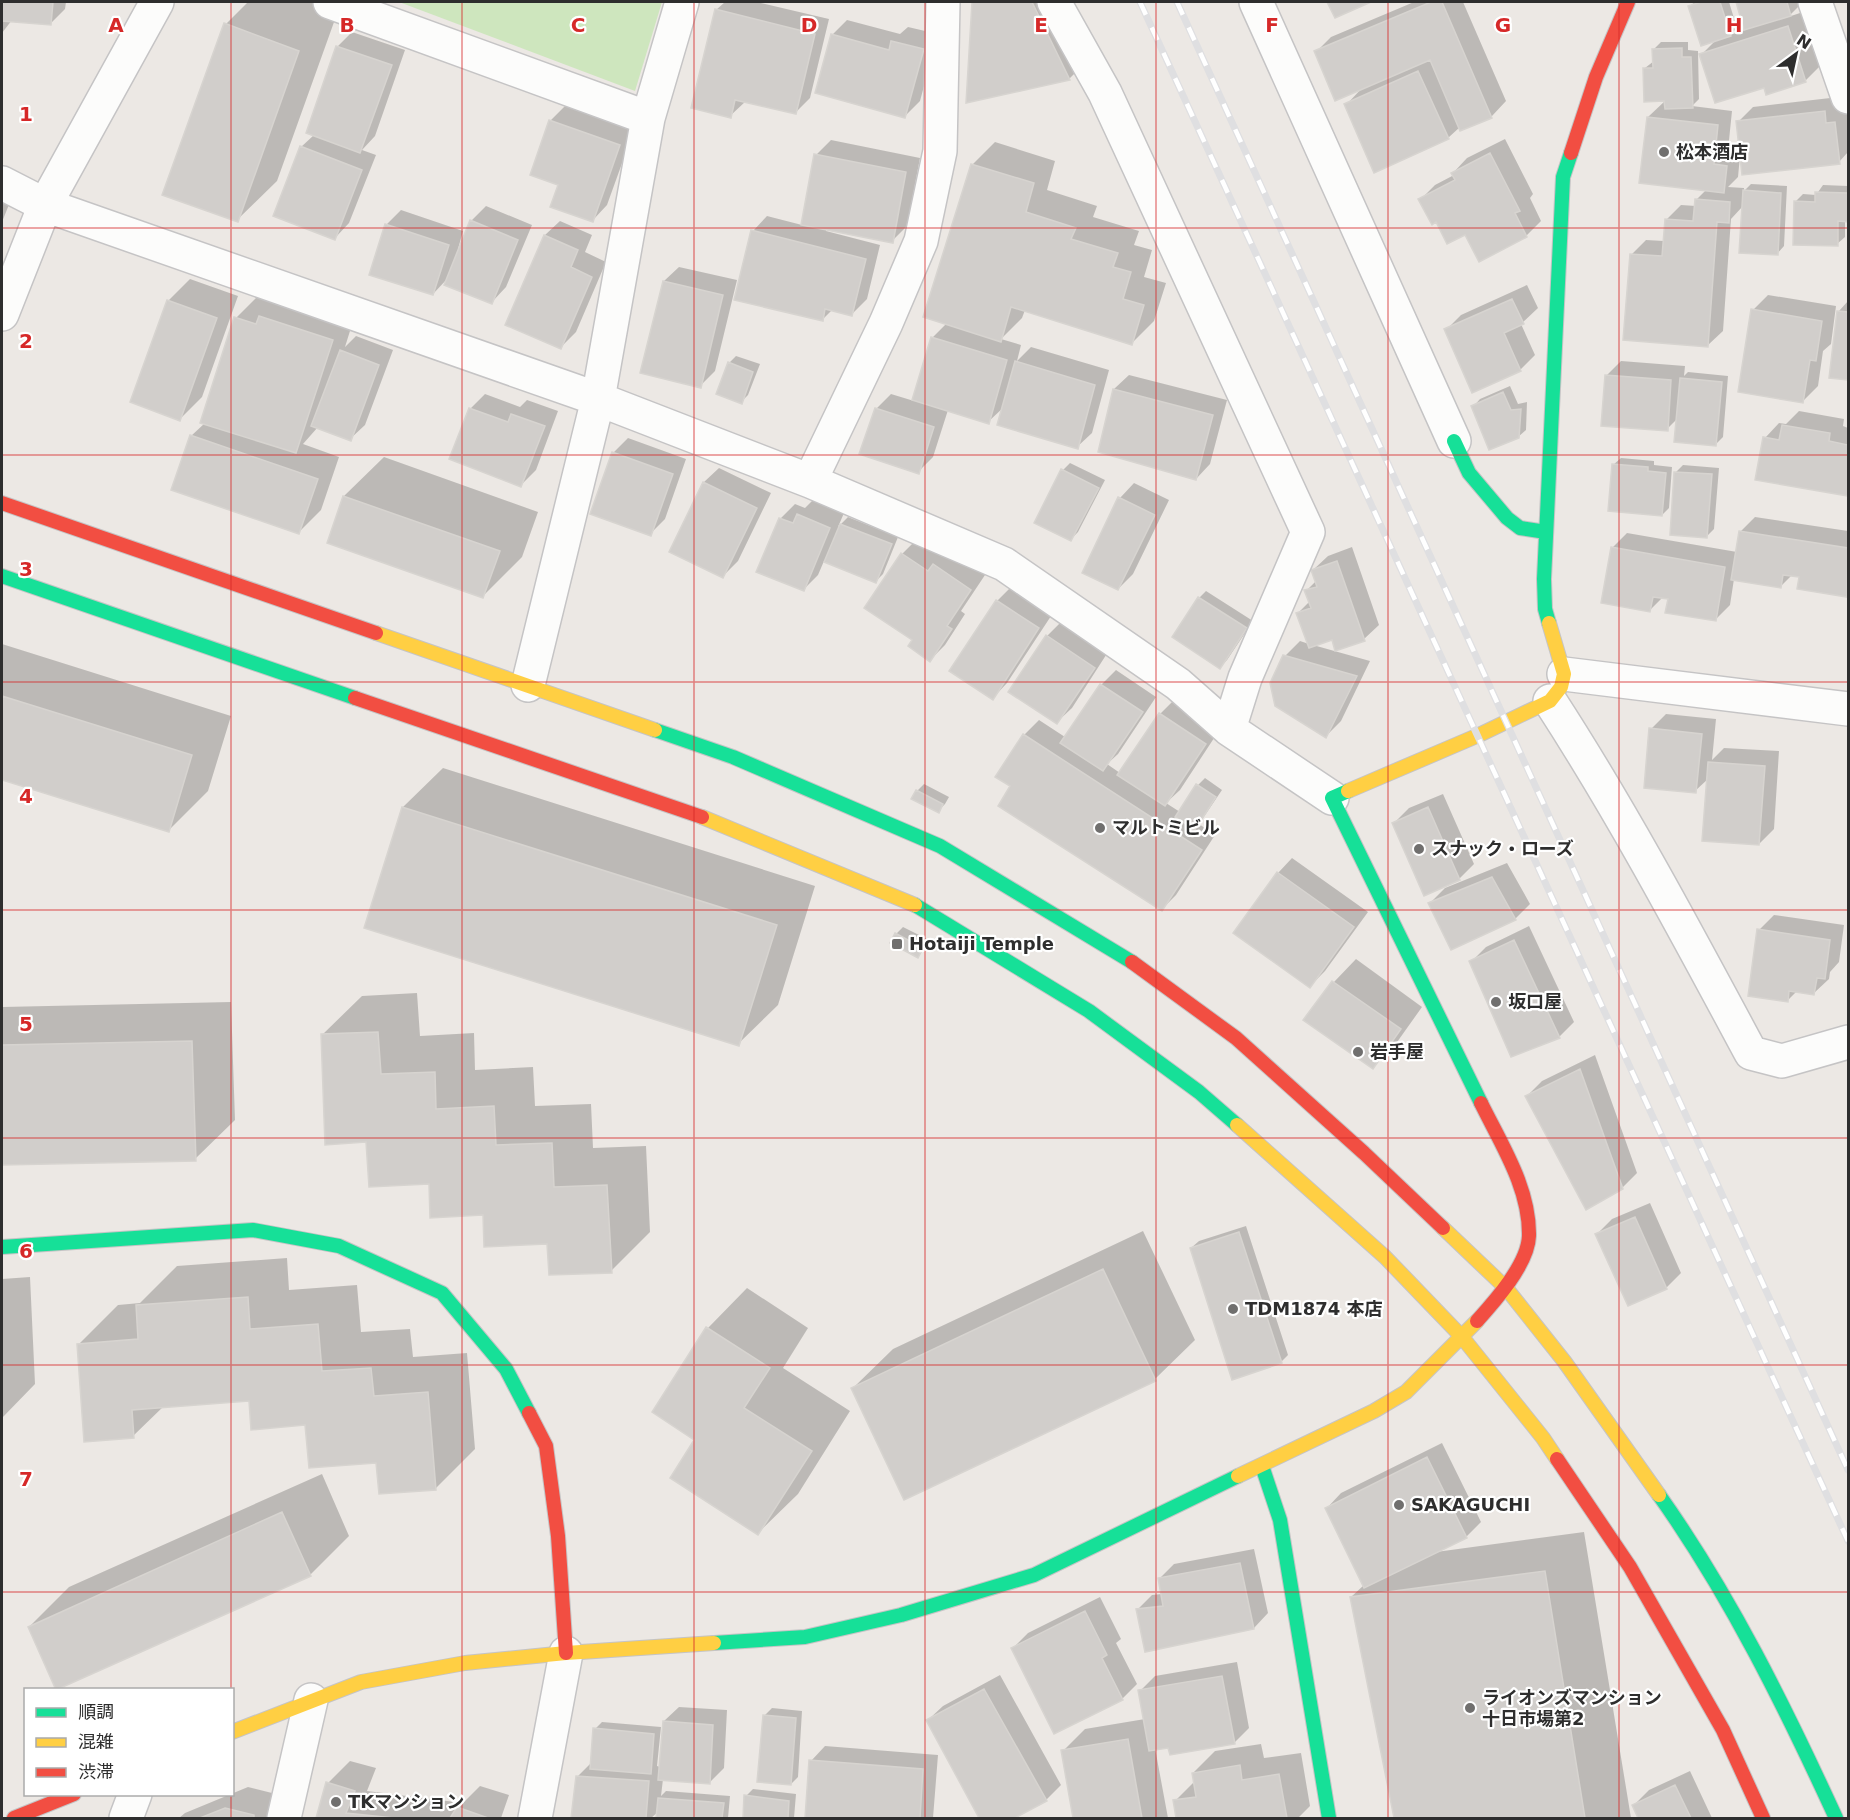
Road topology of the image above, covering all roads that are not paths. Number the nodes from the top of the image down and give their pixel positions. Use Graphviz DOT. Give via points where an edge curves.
graph roads {
  1 [pos="158,2"];
  2 [pos="330,2"];
  3 [pos="682,2"];
  4 [pos="943,2"];
  5 [pos="1053,2"];
  6 [pos="1256,2"];
  7 [pos="1628,2"];
  8 [pos="1815,2"];
  9 [pos="1848,97"];
  10 [pos="648,118"];
  11 [pos="2,183"];
  12 [pos="45,205"];
  13 [pos="2,314"];
  14 [pos="598,399"];
  15 [pos="1454,441"];
  16 [pos="810,481"];
  17 [pos="2,503"];
  18 [pos="1546,532"];
  19 [pos="2,576"];
  20 [pos="528,685"];
  21 [pos="1557,688"];
  22 [pos="1848,709"];
  23 [pos="1229,729"];
  24 [pos="1332,798"];
  25 [pos="1848,1042"];
  26 [pos="2,1247"];
  27 [pos="1506,1288"];
  28 [pos="1462,1337"];
  29 [pos="1262,1466"];
  30 [pos="566,1653"];
  31 [pos="310,1700"];
  32 [pos="234,1730"];
  33 [pos="69,1796"];
  34 [pos="134,1796"];
  35 [pos="14,1818"];
  36 [pos="126,1818"];
  37 [pos="284,1818"];
  38 [pos="535,1818"];
  39 [pos="1329,1818"];
  40 [pos="1763,1818"];
  41 [pos="1836,1818"];
  1 -- 12 [label="street"];
  2 -- 10 [label="street"];
  3 -- 10 [label="street"];
  4 -- 16 [label="street" via="940,151 921,241"];
  5 -- 23 [label="street" via="1105,93 1308,532 1245,678"];
  6 -- 15 [label="street"];
  7 -- 18 [label="street" via="1596,77 1563,177"];
  8 -- 9 [label="street"];
  10 -- 14 [label="street"];
  11 -- 12 [label="street"];
  12 -- 13 [label="street"];
  12 -- 14 [label="street"];
  14 -- 16 [label="street"];
  14 -- 20 [label="street"];
  15 -- 18 [label="street" via="1469,473 1507,518 1520,528"];
  16 -- 23 [label="street" via="1004,564 1178,684"];
  17 -- 20 [label="street"];
  18 -- 21 [label="street" via="1545,609"];
  19 -- 28 [label="street" via="704,818 908,900 1089,1011 1198,1092 1385,1257"];
  20 -- 27 [label="street" via="733,757 940,846 1128,959 1236,1038"];
  21 -- 22 [label="street"];
  21 -- 24 [label="street" via="1479,735"];
  21 -- 25 [label="street" via="1581,748 1664,890 1751,1053 1782,1061"];
  23 -- 24 [label="street"];
  24 -- 27 [label="street" via="1523,1189 1529,1237"];
  26 -- 30 [label="street" via="253,1230 339,1246 442,1293 506,1369 546,1446 558,1536"];
  27 -- 28 [label="street"];
  27 -- 41 [label="street" via="1564,1361 1692,1542 1788,1714"];
  28 -- 29 [label="street" via="1406,1392 1374,1412"];
  28 -- 40 [label="street" via="1543,1438 1630,1567 1723,1730"];
  29 -- 30 [label="street" via="1034,1575 901,1615 805,1637"];
  29 -- 39 [label="street" via="1280,1520"];
  30 -- 31 [label="street" via="465,1663 362,1682"];
  30 -- 38 [label="street"];
  31 -- 32 [label="street"];
  31 -- 37 [label="street"];
  33 -- 35 [label="street"];
  34 -- 36 [label="street"];
}
